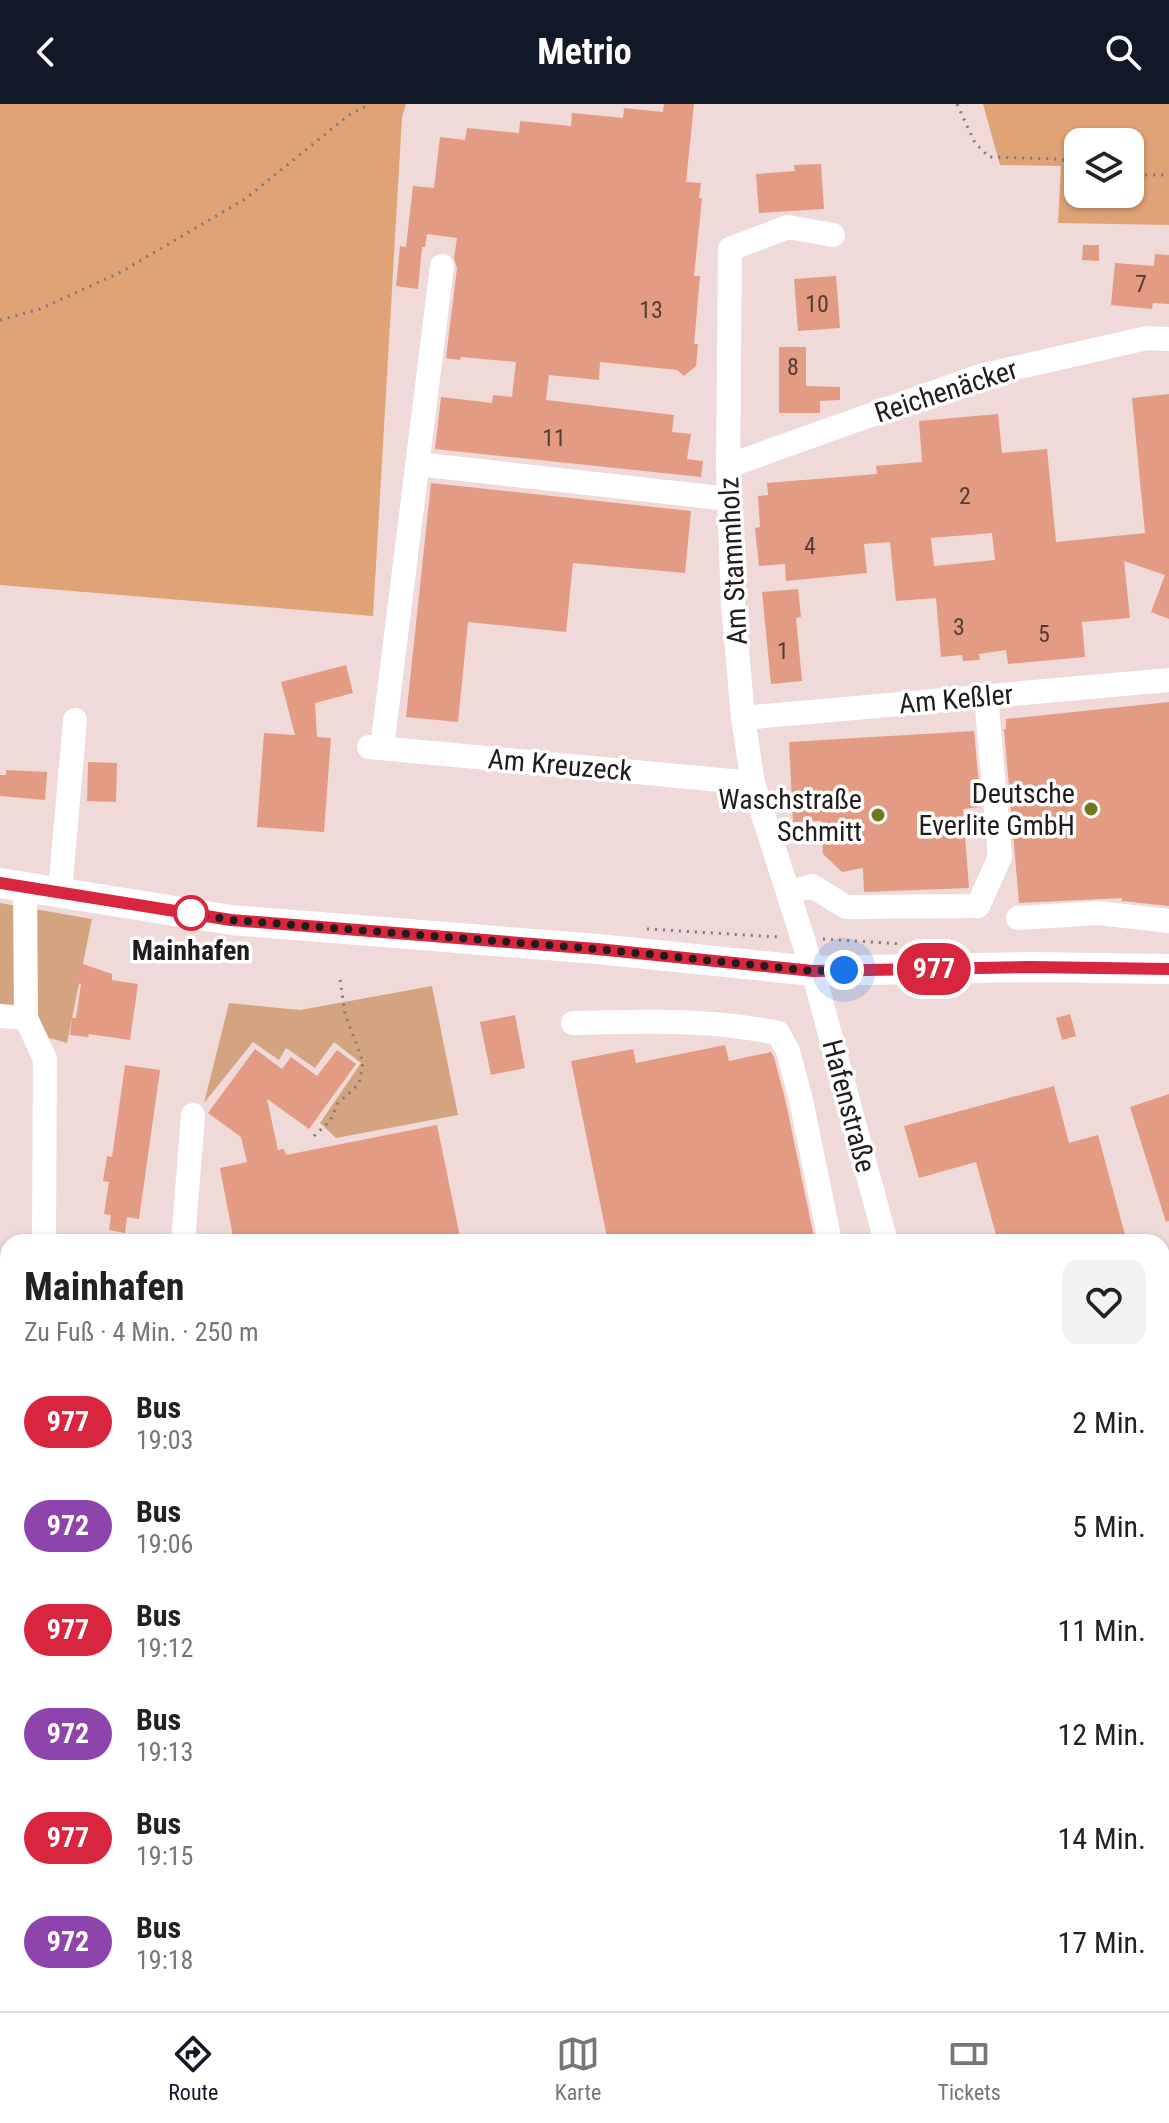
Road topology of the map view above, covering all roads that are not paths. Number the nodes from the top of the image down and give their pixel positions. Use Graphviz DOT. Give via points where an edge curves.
graph roads {
  1 [pos="833,235"];
  2 [pos="442,266"];
  3 [pos="1169,339"];
  4 [pos="417,464"];
  5 [pos="728,466"];
  6 [pos="729,499"];
  7 [pos="1169,680"];
  8 [pos="986,696"];
  9 [pos="743,718"];
  10 [pos="75,720"];
  11 [pos="753,783"];
  12 [pos="12,885"];
  13 [pos="60,892"];
  14 [pos="788,893"];
  15 [pos="1018,918"];
  16 [pos="1169,921"];
  17 [pos="1169,969"];
  18 [pos="813,971"];
  19 [pos="0,1016"];
  20 [pos="26,1018"];
  21 [pos="573,1023"];
  22 [pos="193,1115"];
  23 [pos="44,1234"];
  24 [pos="184,1234"];
  25 [pos="828,1234"];
  26 [pos="884,1234"];
  1 -- 5 [label="street, Am Stammholz" via="788,227 730,249"];
  2 -- 4 [label="street"];
  3 -- 5 [label="street, Reichenäcker" via="1147,338 980,376"];
  4 -- 6 [label="street"];
  4 -- 11 [label="street, Am Kreuzeck" via="374,747"];
  5 -- 6 [label="street, Am Stammholz"];
  6 -- 9 [label="street, Am Stammholz"];
  7 -- 8 [label="street, Am Keßler"];
  8 -- 9 [label="street, Am Keßler"];
  8 -- 14 [label="street" via="1000,857 978,906 846,907 812,886"];
  9 -- 11 [label="street, Am Stammholz"];
  10 -- 13 [label="street"];
  11 -- 14 [label="street, Am Stammholz"];
  12 -- 13 [label="main road"];
  12 -- 20 [label="street"];
  13 -- 18 [label="main road" via="231,920"];
  14 -- 18 [label="street, Am Stammholz"];
  15 -- 16 [label="street" via="1098,913"];
  17 -- 18 [label="main road"];
  18 -- 26 [label="street, Hafenstraße"];
  19 -- 20 [label="street"];
  20 -- 23 [label="street" via="45,1059"];
  21 -- 25 [label="street" via="663,1020 778,1033 801,1100"];
  22 -- 24 [label="street"];
}
